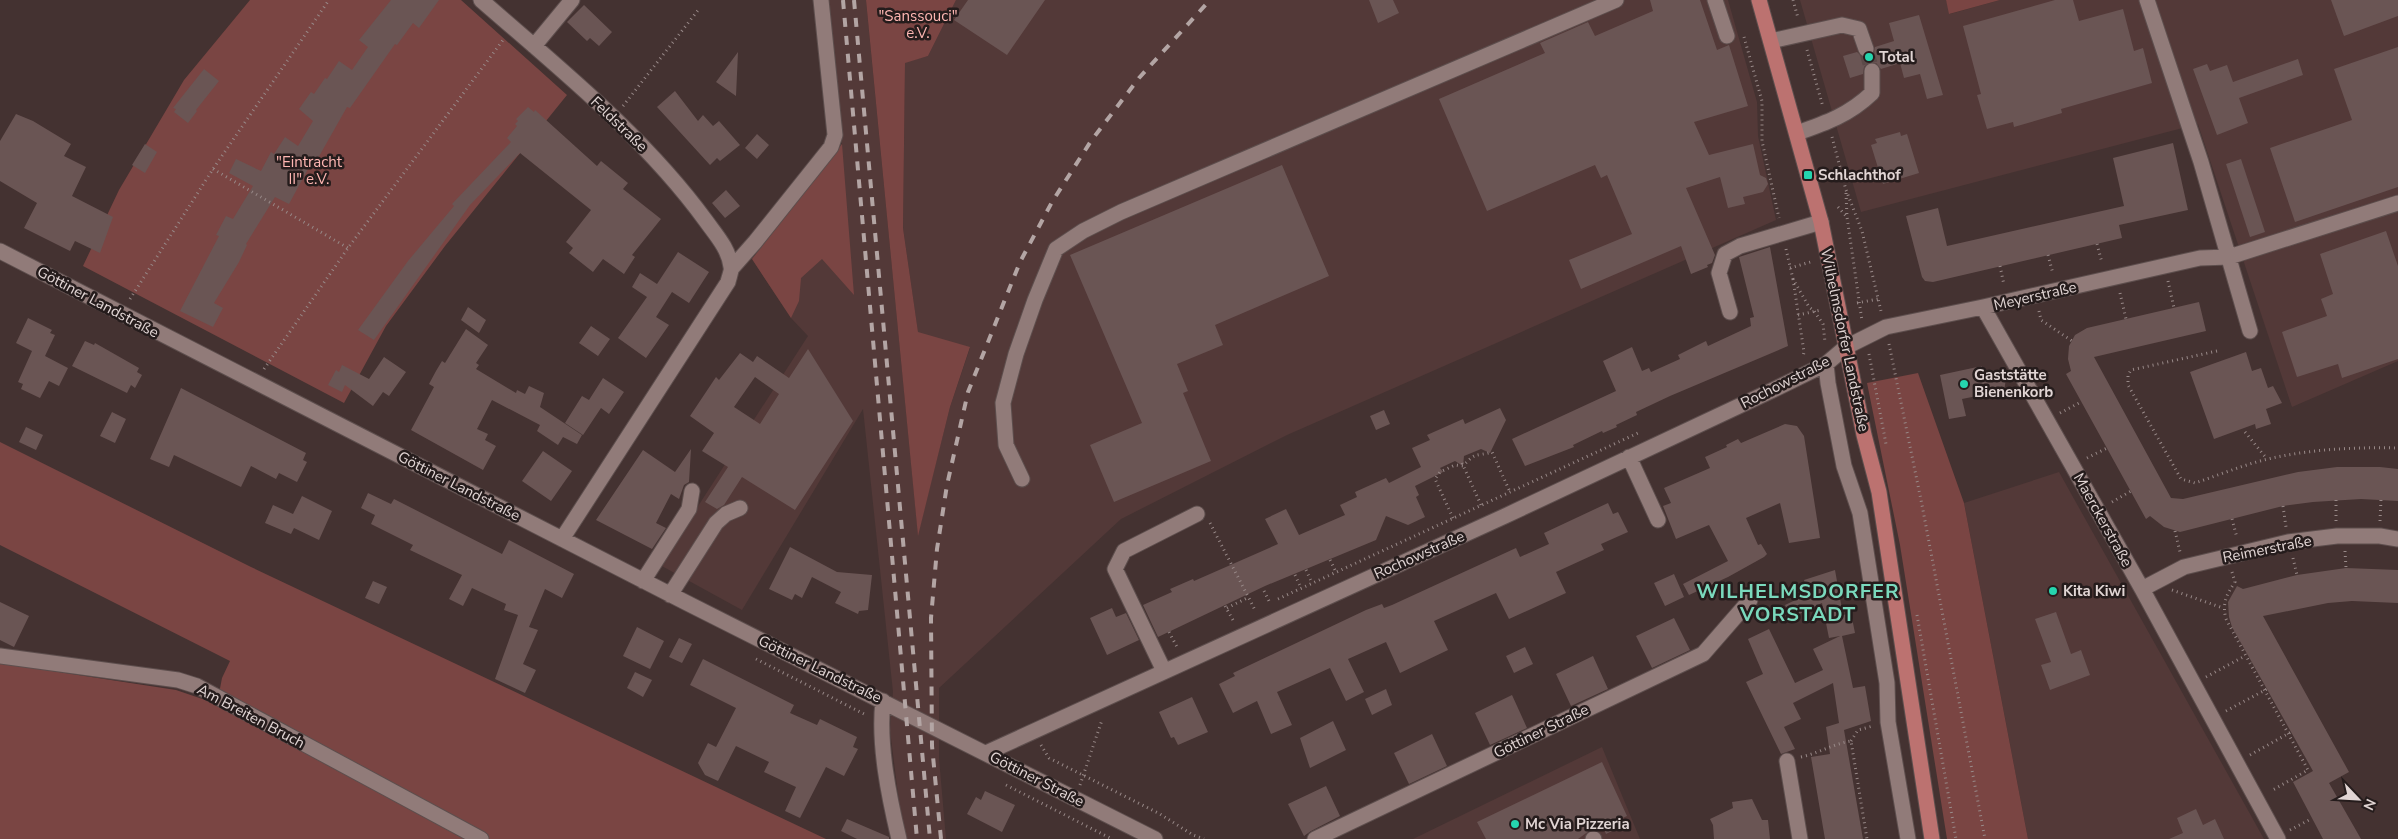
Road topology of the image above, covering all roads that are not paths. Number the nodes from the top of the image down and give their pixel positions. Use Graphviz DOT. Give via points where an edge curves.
graph roads {
  1 [pos="481,0"];
  2 [pos="572,0"];
  3 [pos="821,0"];
  4 [pos="1616,0"];
  5 [pos="1714,0"];
  6 [pos="1759,0"];
  7 [pos="2147,0"];
  8 [pos="1727,36"];
  9 [pos="1771,41"];
  10 [pos="534,46"];
  11 [pos="1866,50"];
  12 [pos="1872,71"];
  13 [pos="1797,133"];
  14 [pos="2398,203"];
  15 [pos="1821,222"];
  16 [pos="0,251"];
  17 [pos="2229,257"];
  18 [pos="732,268"];
  19 [pos="1983,308"];
  20 [pos="1730,312"];
  21 [pos="2250,331"];
  22 [pos="1846,347"];
  23 [pos="1826,364"];
  24 [pos="1630,458"];
  25 [pos="1022,479"];
  26 [pos="692,491"];
  27 [pos="740,508"];
  28 [pos="1197,514"];
  29 [pos="1658,520"];
  30 [pos="562,539"];
  31 [pos="2398,539"];
  32 [pos="643,581"];
  33 [pos="2142,589"];
  34 [pos="670,595"];
  35 [pos="1750,600"];
  36 [pos="0,656"];
  37 [pos="1164,671"];
  38 [pos="1887,682"];
  39 [pos="1909,685"];
  40 [pos="883,701"];
  41 [pos="919,719"];
  42 [pos="986,753"];
  43 [pos="1787,761"];
  44 [pos="2278,838"];
  45 [pos="481,839"];
  46 [pos="899,839"];
  47 [pos="1155,839"];
  48 [pos="1315,839"];
  49 [pos="1800,839"];
  50 [pos="1908,839"];
  51 [pos="1932,839"];
  1 -- 10 [label="street, Feldstraße"];
  2 -- 10 [label="street"];
  3 -- 18 [label="street" via="835,135 830,147"];
  4 -- 25 [label="street" via="1121,212 1056,249 1016,354 1003,403 1006,445"];
  5 -- 8 [label="street"];
  6 -- 9 [label="main road, Wilhelmsdorfer Landstraße"];
  7 -- 17 [label="street"];
  9 -- 11 [label="street" via="1842,25 1859,29"];
  9 -- 13 [label="main road, Wilhelmsdorfer Landstraße"];
  10 -- 18 [label="street, Feldstraße" via="598,103 688,196 724,245"];
  12 -- 13 [label="street" via="1872,93 1856,109"];
  13 -- 15 [label="main road, Wilhelmsdorfer Landstraße"];
  14 -- 17 [label="street, Meyerstraße"];
  15 -- 20 [label="street" via="1740,246 1725,254 1719,273"];
  15 -- 22 [label="main road, Wilhelmsdorfer Landstraße"];
  16 -- 30 [label="street, Göttiner Landstraße"];
  17 -- 19 [label="street, Meyerstraße" via="2200,258"];
  17 -- 21 [label="street"];
  18 -- 30 [label="street" via="728,282"];
  19 -- 22 [label="street, Meyerstraße" via="1886,327"];
  19 -- 33 [label="street, Maerckerstraße"];
  22 -- 23 [label="street, Rochowstraße"];
  22 -- 39 [label="main road, Wilhelmsdorfer Landstraße" via="1879,492"];
  23 -- 24 [label="street, Rochowstraße"];
  23 -- 38 [label="street, Wilhelmsdorfer Landstraße" via="1844,466 1860,513"];
  24 -- 29 [label="street"];
  24 -- 37 [label="street, Rochowstraße"];
  26 -- 32 [label="street" via="689,509"];
  27 -- 34 [label="street" via="716,523"];
  28 -- 37 [label="street" via="1124,552 1115,569"];
  30 -- 32 [label="street, Göttiner Landstraße"];
  31 -- 33 [label="street, Reimerstraße" via="2337,536 2288,542 2184,567"];
  32 -- 34 [label="street, Göttiner Landstraße"];
  33 -- 44 [label="street, Maerckerstraße"];
  34 -- 40 [label="street, Göttiner Landstraße"];
  35 -- 48 [label="street, Göttiner Straße" via="1703,654"];
  36 -- 45 [label="street, Am Breiten Bruch" via="178,680 198,686"];
  37 -- 42 [label="street, Rochowstraße"];
  38 -- 39 [label="street"];
  38 -- 50 [label="street, Wilhelmsdorfer Landstraße" via="1888,722"];
  39 -- 51 [label="main road, Wilhelmsdorfer Landstraße"];
  40 -- 41 [label="street, Göttiner Landstraße"];
  40 -- 46 [label="street" via="881,722 892,811"];
  41 -- 42 [label="street, Göttiner Straße"];
  42 -- 47 [label="street, Göttiner Straße"];
  43 -- 49 [label="street"];
}
